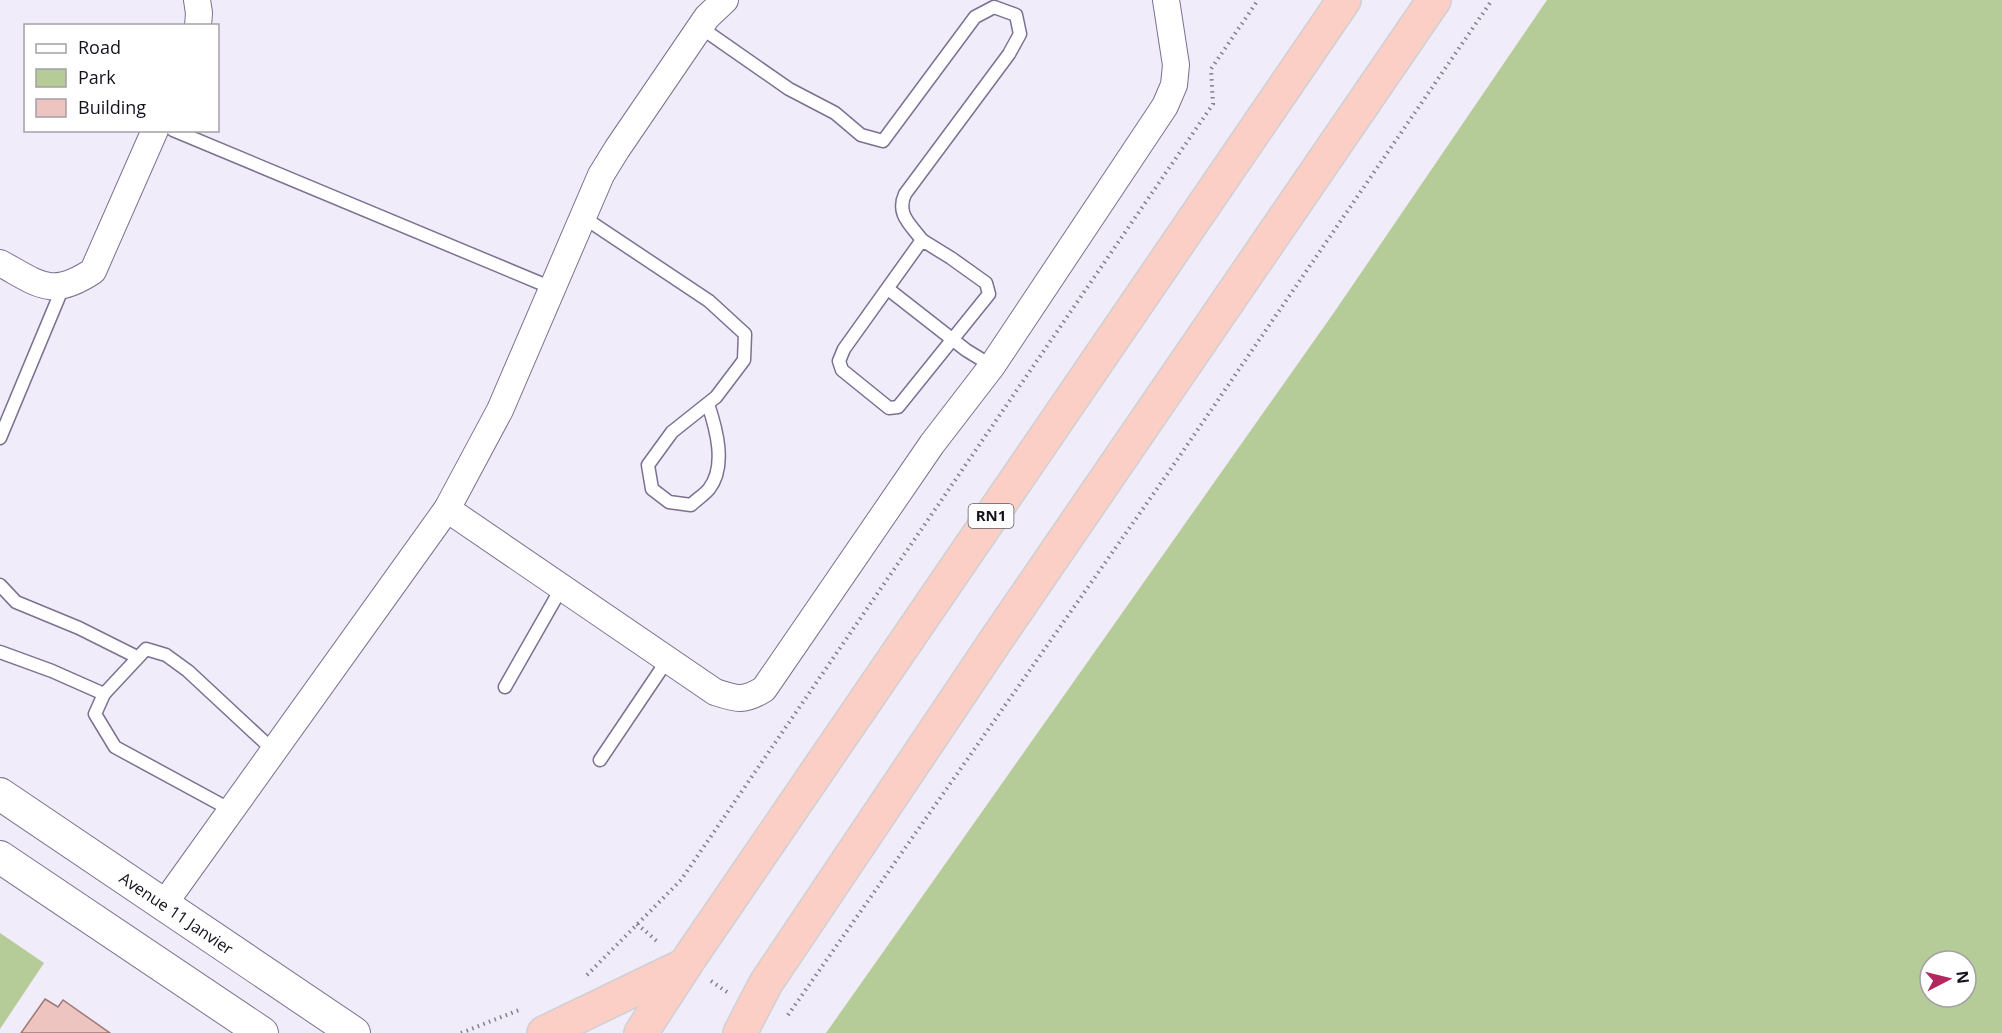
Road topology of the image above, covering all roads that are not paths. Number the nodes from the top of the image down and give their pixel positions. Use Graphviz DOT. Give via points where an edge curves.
graph roads {
  1 [pos="197,0"];
  2 [pos="725,0"];
  3 [pos="1166,0"];
  4 [pos="1344,0"];
  5 [pos="1434,0"];
  6 [pos="198,24"];
  7 [pos="700,27"];
  8 [pos="154,132"];
  9 [pos="178,132"];
  10 [pos="583,217"];
  11 [pos="922,240"];
  12 [pos="0,263"];
  13 [pos="63,287"];
  14 [pos="552,288"];
  15 [pos="888,289"];
  16 [pos="952,339"];
  17 [pos="992,366"];
  18 [pos="708,404"];
  19 [pos="0,438"];
  20 [pos="447,509"];
  21 [pos="0,585"];
  22 [pos="562,587"];
  23 [pos="0,652"];
  24 [pos="137,657"];
  25 [pos="668,660"];
  26 [pos="505,687"];
  27 [pos="104,694"];
  28 [pos="273,750"];
  29 [pos="600,760"];
  30 [pos="0,794"];
  31 [pos="231,810"];
  32 [pos="0,858"];
  33 [pos="164,904"];
  34 [pos="685,965"];
  35 [pos="537,1020"];
  36 [pos="262,1033"];
  37 [pos="354,1033"];
  38 [pos="641,1033"];
  39 [pos="740,1033"];
  1 -- 6 [label="street"];
  2 -- 7 [label="street"];
  3 -- 17 [label="street" via="1176,65 1174,85 1165,106"];
  4 -- 34 [label="highway, RN1"];
  5 -- 39 [label="highway" via="766,982"];
  7 -- 10 [label="street" via="617,149"];
  7 -- 11 [label="lane" via="789,89 835,113 861,135 883,141 975,16 994,7 1016,15 1020,34 1009,54 901,203 901,212"];
  8 -- 13 [label="street" via="93,271"];
  9 -- 14 [label="lane"];
  10 -- 14 [label="street"];
  10 -- 18 [label="lane" via="709,301 745,334 744,360"];
  11 -- 15 [label="lane"];
  11 -- 16 [label="lane" via="986,284 989,294"];
  12 -- 13 [label="street" via="45,287"];
  13 -- 19 [label="lane"];
  14 -- 20 [label="street" via="500,410"];
  15 -- 16 [label="lane"];
  15 -- 16 [label="lane" via="839,361 842,370 889,408 898,407"];
  16 -- 17 [label="lane"];
  17 -- 25 [label="street" via="932,444 764,689 738,699 715,692"];
  18 -- 18 [label="lane" via="672,432 648,465 652,489 669,502 691,504 709,489 719,451"];
  20 -- 22 [label="street"];
  20 -- 28 [label="street"];
  21 -- 24 [label="lane" via="16,602"];
  22 -- 25 [label="street"];
  22 -- 26 [label="lane"];
  23 -- 27 [label="lane"];
  24 -- 27 [label="lane"];
  24 -- 28 [label="lane" via="146,649 166,655"];
  25 -- 29 [label="lane"];
  27 -- 31 [label="lane" via="95,714 115,747"];
  28 -- 31 [label="street"];
  30 -- 33 [label="street, Avenue 11 Janvier"];
  31 -- 33 [label="street"];
  32 -- 36 [label="street"];
  33 -- 37 [label="street, Avenue 11 Janvier"];
  34 -- 35 [label="highway"];
  34 -- 38 [label="highway, RN1"];
}
